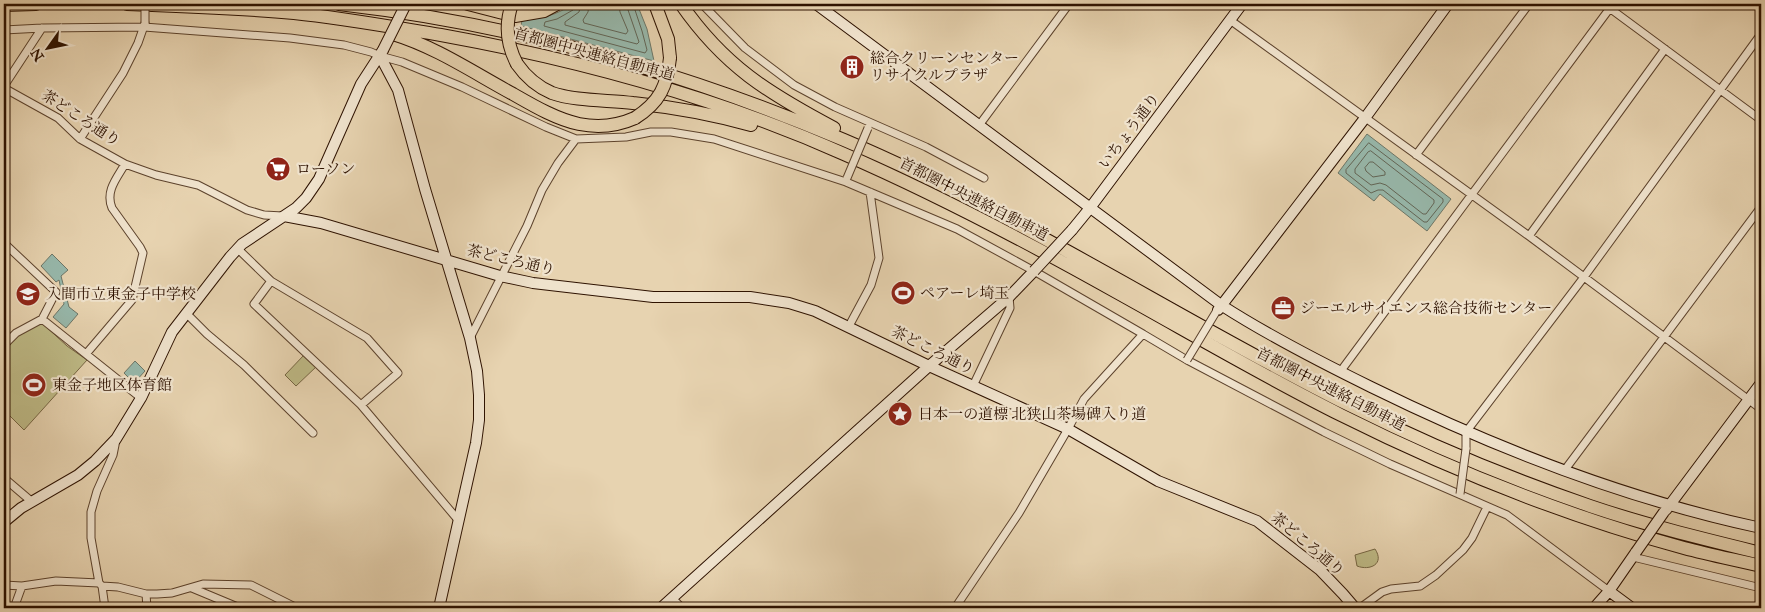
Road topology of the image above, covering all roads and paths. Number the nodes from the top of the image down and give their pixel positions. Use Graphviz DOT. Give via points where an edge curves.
graph roads {
  1 [pos="36,4"];
  2 [pos="128,4"];
  3 [pos="145,4"];
  4 [pos="339,4"];
  5 [pos="406,4"];
  6 [pos="468,4"];
  7 [pos="512,4"];
  8 [pos="557,4"];
  9 [pos="655,4"];
  10 [pos="681,4"];
  11 [pos="702,4"];
  12 [pos="816,4"];
  13 [pos="1069,4"];
  14 [pos="1242,4"];
  15 [pos="1448,4"];
  16 [pos="1528,4"];
  17 [pos="1609,5"];
  18 [pos="4,6"];
  19 [pos="346,19"];
  20 [pos="1230,20"];
  21 [pos="144,25"];
  22 [pos="42,28"];
  23 [pos="4,30"];
  24 [pos="1761,34"];
  25 [pos="1665,49"];
  26 [pos="382,53"];
  27 [pos="4,87"];
  28 [pos="1720,89"];
  29 [pos="1365,118"];
  30 [pos="1761,120"];
  31 [pos="980,124"];
  32 [pos="869,125"];
  33 [pos="80,139"];
  34 [pos="576,139"];
  35 [pos="1416,155"];
  36 [pos="125,164"];
  37 [pos="984,178"];
  38 [pos="846,180"];
  39 [pos="944,186"];
  40 [pos="917,187"];
  41 [pos="870,192"];
  42 [pos="1472,196"];
  43 [pos="1761,207"];
  44 [pos="1090,208"];
  45 [pos="284,216"];
  46 [pos="1529,236"];
  47 [pos="4,243"];
  48 [pos="238,249"];
  49 [pos="447,260"];
  50 [pos="1034,271"];
  51 [pos="500,276"];
  52 [pos="1584,277"];
  53 [pos="271,281"];
  54 [pos="1009,297"];
  55 [pos="1218,309"];
  56 [pos="186,313"];
  57 [pos="42,319"];
  58 [pos="849,326"];
  59 [pos="1144,334"];
  60 [pos="470,338"];
  61 [pos="1665,338"];
  62 [pos="4,346"];
  63 [pos="86,354"];
  64 [pos="1188,360"];
  65 [pos="929,366"];
  66 [pos="1340,372"];
  67 [pos="1761,383"];
  68 [pos="973,386"];
  69 [pos="142,398"];
  70 [pos="1749,400"];
  71 [pos="361,405"];
  72 [pos="1761,409"];
  73 [pos="1068,429"];
  74 [pos="1466,432"];
  75 [pos="313,433"];
  76 [pos="116,439"];
  77 [pos="1564,471"];
  78 [pos="4,478"];
  79 [pos="1460,494"];
  80 [pos="31,501"];
  81 [pos="1487,507"];
  82 [pos="1667,509"];
  83 [pos="459,521"];
  84 [pos="4,522"];
  85 [pos="1761,528"];
  86 [pos="1761,553"];
  87 [pos="1634,554"];
  88 [pos="1761,566"];
  89 [pos="4,585"];
  90 [pos="101,585"];
  91 [pos="22,586"];
  92 [pos="192,588"];
  93 [pos="1761,588"];
  94 [pos="1609,591"];
  95 [pos="146,594"];
  96 [pos="672,598"];
  97 [pos="14,608"];
  98 [pos="105,608"];
  99 [pos="147,608"];
  100 [pos="240,608"];
  101 [pos="297,608"];
  102 [pos="439,608"];
  103 [pos="661,608"];
  104 [pos="682,608"];
  105 [pos="955,608"];
  106 [pos="1355,608"];
  107 [pos="1360,608"];
  108 [pos="1594,608"];
  109 [pos="1632,608"];
  1 -- 18 [label="highway"];
  2 -- 19 [label="highway, 首都圏中央連絡自動車道"];
  3 -- 21 [label="street, bridge"];
  4 -- 39 [label="highway, 首都圏中央連絡自動車道" via="424,16 496,31 651,70 844,140"];
  5 -- 26 [label="street, bridge"];
  6 -- 8 [label="highway" via="515,16 544,11"];
  7 -- 40 [label="highway, bridge" via="509,44 517,64 530,79 554,93 633,102 736,121 793,137"];
  9 -- 19 [label="highway, bridge" via="668,39 670,58 662,90 654,103 636,118 618,125 598,126 556,116 438,52 412,40"];
  10 -- 39 [label="highway" via="719,51 787,104"];
  11 -- 32 [label="street" via="746,48 794,85"];
  12 -- 31 [label="street"];
  13 -- 31 [label="street"];
  14 -- 20 [label="street, いちょう通り"];
  15 -- 29 [label="street"];
  16 -- 35 [label="street"];
  17 -- 25 [label="street"];
  17 -- 42 [label="street"];
  19 -- 40 [label="highway, 首都圏中央連絡自動車道" via="495,45 647,82 799,135"];
  20 -- 29 [label="street"];
  20 -- 44 [label="street, いちょう通り"];
  21 -- 22 [label="street"];
  21 -- 26 [label="street" via="290,38"];
  21 -- 33 [label="street" via="123,73"];
  22 -- 23 [label="street"];
  22 -- 27 [label="street"];
  24 -- 28 [label="street"];
  25 -- 28 [label="street"];
  25 -- 46 [label="street"];
  26 -- 34 [label="street"];
  26 -- 45 [label="street" via="361,84 319,179 306,198"];
  26 -- 49 [label="street" via="398,90"];
  27 -- 33 [label="street, 茶どころ通り" via="58,118"];
  28 -- 30 [label="street"];
  28 -- 52 [label="street"];
  29 -- 35 [label="street"];
  29 -- 55 [label="street"];
  31 -- 44 [label="street"];
  32 -- 37 [label="street" via="926,147"];
  32 -- 38 [label="street, bridge"];
  33 -- 36 [label="street, 茶どころ通り"];
  34 -- 38 [label="street" via="671,132 714,139"];
  34 -- 51 [label="street" via="542,190"];
  35 -- 42 [label="street"];
  36 -- 45 [label="street, 茶どころ通り" via="198,185 247,210"];
  36 -- 63 [label="street" via="112,185 109,201 143,253 132,300"];
  38 -- 41 [label="street"];
  39 -- 86 [label="highway, 首都圏中央連絡自動車道" via="1272,365 1420,439 1591,506 1686,535"];
  40 -- 88 [label="highway, 首都圏中央連絡自動車道" via="1342,416 1416,450 1502,487 1587,518 1682,547"];
  41 -- 50 [label="street" via="957,229"];
  41 -- 58 [label="street" via="879,258 871,285"];
  42 -- 46 [label="street"];
  42 -- 66 [label="street"];
  43 -- 61 [label="street"];
  44 -- 50 [label="street, いちょう通り, bridge"];
  44 -- 55 [label="street"];
  45 -- 48 [label="street"];
  45 -- 49 [label="street, 茶どころ通り" via="321,223"];
  46 -- 52 [label="street"];
  47 -- 57 [label="street" via="56,292"];
  48 -- 53 [label="street"];
  48 -- 56 [label="street"];
  49 -- 51 [label="street, 茶どころ通り"];
  49 -- 60 [label="street"];
  50 -- 54 [label="street, いちょう通り"];
  50 -- 59 [label="street"];
  51 -- 58 [label="street, 茶どころ通り" via="628,296 750,296 789,303"];
  51 -- 60 [label="street"];
  52 -- 61 [label="street"];
  52 -- 74 [label="street"];
  53 -- 71 [label="street" via="254,304"];
  53 -- 71 [label="street" via="367,338 398,373"];
  54 -- 65 [label="street, いちょう通り"];
  54 -- 68 [label="street" via="1010,308"];
  55 -- 64 [label="street, bridge"];
  55 -- 66 [label="street" via="1243,319"];
  56 -- 69 [label="street" via="166,344"];
  56 -- 75 [label="street"];
  57 -- 62 [label="street" via="16,333"];
  57 -- 63 [label="street"];
  58 -- 65 [label="street, 茶どころ通り"];
  59 -- 64 [label="street"];
  59 -- 73 [label="street" via="1084,399"];
  60 -- 83 [label="street" via="477,371 479,420"];
  61 -- 70 [label="street"];
  61 -- 77 [label="street"];
  63 -- 69 [label="street"];
  64 -- 79 [label="street" via="1324,432"];
  65 -- 68 [label="street, 茶どころ通り"];
  65 -- 96 [label="street, いちょう通り"];
  66 -- 74 [label="street"];
  67 -- 70 [label="street"];
  68 -- 73 [label="street, 茶どころ通り"];
  69 -- 76 [label="street"];
  70 -- 72 [label="street"];
  70 -- 82 [label="street"];
  71 -- 83 [label="street"];
  73 -- 105 [label="street" via="1019,514"];
  73 -- 106 [label="street, 茶どころ通り" via="1158,480 1257,522 1320,570"];
  74 -- 77 [label="street"];
  74 -- 79 [label="street, bridge"];
  76 -- 80 [label="street" via="78,474"];
  76 -- 90 [label="street" via="91,512 91,538"];
  77 -- 82 [label="street"];
  78 -- 80 [label="street"];
  79 -- 81 [label="street"];
  80 -- 84 [label="street"];
  81 -- 94 [label="street" via="1507,515"];
  81 -- 107 [label="street" via="1472,538 1436,575 1420,586 1382,592"];
  82 -- 85 [label="street"];
  82 -- 87 [label="street, bridge"];
  83 -- 102 [label="street"];
  87 -- 93 [label="street"];
  87 -- 94 [label="street"];
  89 -- 91 [label="street"];
  90 -- 91 [label="street" via="56,581"];
  90 -- 95 [label="street"];
  90 -- 98 [label="street"];
  91 -- 97 [label="street"];
  92 -- 95 [label="street"];
  92 -- 100 [label="street"];
  92 -- 101 [label="street" via="203,584 251,585"];
  94 -- 108 [label="street"];
  94 -- 109 [label="street"];
  95 -- 99 [label="street"];
  96 -- 103 [label="street, いちょう通り"];
  96 -- 104 [label="street"];
}
